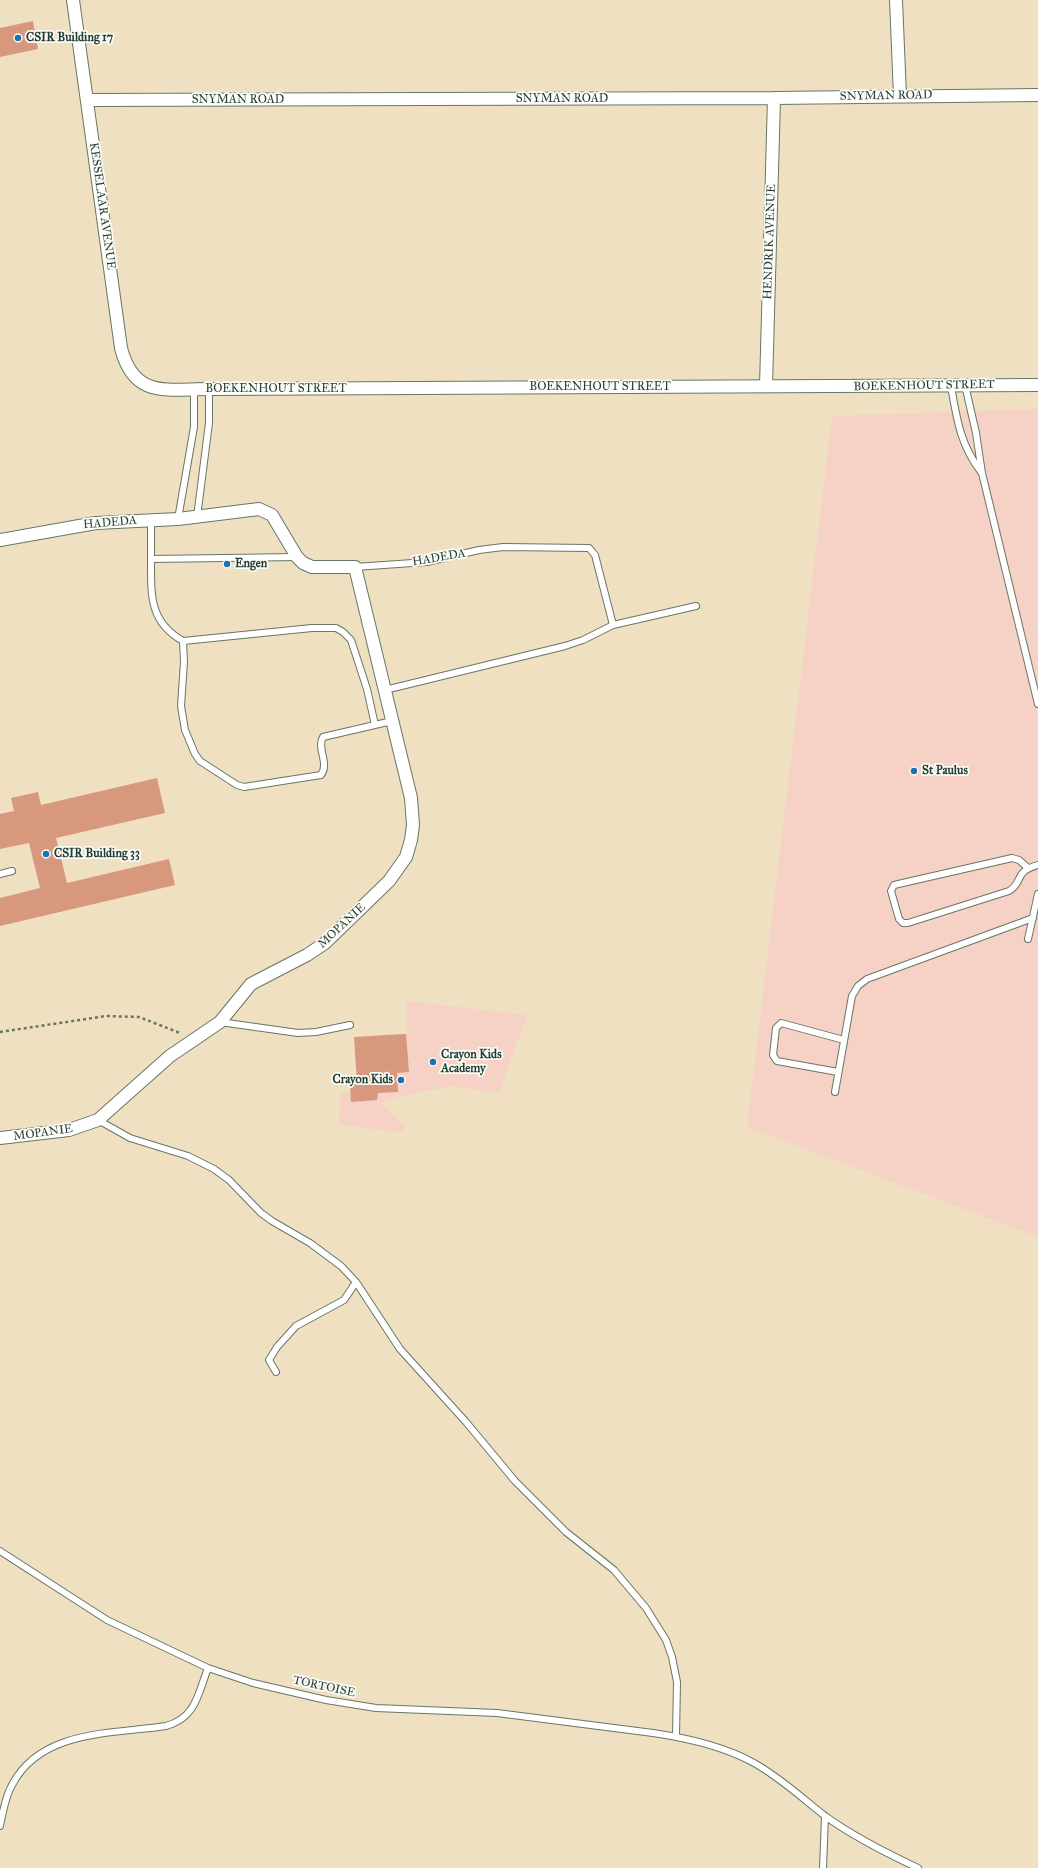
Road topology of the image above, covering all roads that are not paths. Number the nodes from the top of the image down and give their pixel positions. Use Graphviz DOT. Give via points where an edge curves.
graph roads {
  1 [pos="73,0"];
  2 [pos="896,0"];
  3 [pos="1038,95"];
  4 [pos="900,96"];
  5 [pos="774,98"];
  6 [pos="87,100"];
  7 [pos="1038,385"];
  8 [pos="766,386"];
  9 [pos="951,386"];
  10 [pos="965,386"];
  11 [pos="162,389"];
  12 [pos="194,389"];
  13 [pos="209,389"];
  14 [pos="982,473"];
  15 [pos="197,517"];
  16 [pos="151,519"];
  17 [pos="178,519"];
  18 [pos="0,540"];
  19 [pos="297,557"];
  20 [pos="151,559"];
  21 [pos="355,568"];
  22 [pos="696,606"];
  23 [pos="614,625"];
  24 [pos="183,641"];
  25 [pos="385,690"];
  26 [pos="1038,704"];
  27 [pos="392,721"];
  28 [pos="375,724"];
  29 [pos="1038,865"];
  30 [pos="1028,868"];
  31 [pos="12,871"];
  32 [pos="0,874"];
  33 [pos="1038,894"];
  34 [pos="1033,918"];
  35 [pos="1028,939"];
  36 [pos="220,1022"];
  37 [pos="350,1025"];
  38 [pos="844,1040"];
  39 [pos="838,1072"];
  40 [pos="835,1092"];
  41 [pos="98,1120"];
  42 [pos="0,1138"];
  43 [pos="356,1282"];
  44 [pos="276,1372"];
  45 [pos="0,1551"];
  46 [pos="208,1668"];
  47 [pos="676,1736"];
  48 [pos="825,1816"];
  49 [pos="0,1826"];
  50 [pos="823,1868"];
  51 [pos="918,1868"];
  1 -- 6 [label="street, KESSELAAR AVENUE"];
  2 -- 4 [label="street"];
  3 -- 4 [label="street, SNYMAN ROAD"];
  4 -- 5 [label="street, SNYMAN ROAD"];
  5 -- 6 [label="street, SNYMAN ROAD"];
  5 -- 8 [label="street, HENDRIK AVENUE"];
  6 -- 11 [label="street, KESSELAAR AVENUE" via="125,364 142,383"];
  7 -- 10 [label="street, BOEKENHOUT STREET"];
  8 -- 9 [label="street, BOEKENHOUT STREET"];
  8 -- 13 [label="street, BOEKENHOUT STREET"];
  9 -- 10 [label="street, BOEKENHOUT STREET"];
  9 -- 14 [label="lane" via="962,439"];
  10 -- 14 [label="lane"];
  11 -- 12 [label="street, BOEKENHOUT STREET"];
  12 -- 13 [label="street, BOEKENHOUT STREET"];
  12 -- 17 [label="lane" via="194,428"];
  13 -- 15 [label="lane" via="209,423"];
  14 -- 26 [label="lane"];
  15 -- 17 [label="street, HADEDA"];
  15 -- 19 [label="street, HADEDA" via="248,509 266,510 276,519"];
  16 -- 17 [label="street, HADEDA"];
  16 -- 18 [label="street, HADEDA" via="81,525"];
  16 -- 20 [label="lane"];
  19 -- 20 [label="lane"];
  19 -- 21 [label="street, HADEDA" via="312,567"];
  20 -- 24 [label="lane" via="151,599 155,611 173,636"];
  21 -- 23 [label="lane, HADEDA" via="427,562 503,547 589,548 595,555"];
  21 -- 25 [label="street, MOPANIE"];
  22 -- 23 [label="lane"];
  23 -- 25 [label="lane" via="565,646"];
  24 -- 28 [label="lane" via="312,628 336,628 351,640"];
  24 -- 28 [label="lane" via="184,662 180,695 185,730 200,761 237,785 250,787 321,775 325,765 321,745 323,737"];
  25 -- 27 [label="street, MOPANIE"];
  27 -- 28 [label="lane"];
  27 -- 36 [label="street, MOPANIE" via="413,807 413,829 406,857 389,880 325,943 251,984"];
  29 -- 30 [label="lane"];
  30 -- 30 [label="lane" via="1009,891 903,923 899,919 891,891 894,885 1012,858 1019,860"];
  31 -- 32 [label="lane"];
  33 -- 34 [label="lane"];
  34 -- 35 [label="lane"];
  34 -- 38 [label="lane" via="867,979 858,986 852,996"];
  36 -- 37 [label="lane" via="298,1033"];
  36 -- 41 [label="street, MOPANIE" via="170,1056"];
  38 -- 39 [label="lane"];
  38 -- 39 [label="lane" via="781,1023 776,1028 773,1055 777,1061"];
  39 -- 40 [label="lane"];
  41 -- 42 [label="street, MOPANIE" via="69,1130"];
  41 -- 43 [label="lane" via="130,1138 188,1156 214,1169 261,1213 335,1260"];
  43 -- 44 [label="lane" via="344,1300 306,1319 281,1342 270,1358"];
  43 -- 47 [label="lane" via="404,1353 508,1473 566,1532 614,1570 646,1608 666,1640 672,1657 676,1682"];
  45 -- 46 [label="lane, TORTOISE" via="107,1620"];
  46 -- 47 [label="lane, TORTOISE" via="253,1683 353,1705 396,1710 497,1713"];
  46 -- 49 [label="lane" via="193,1709 179,1722 69,1740 35,1757 11,1786"];
  47 -- 48 [label="lane, TORTOISE" via="730,1752 754,1763 786,1784"];
  48 -- 50 [label="lane"];
  48 -- 51 [label="lane, TORTOISE" via="871,1846"];
}
